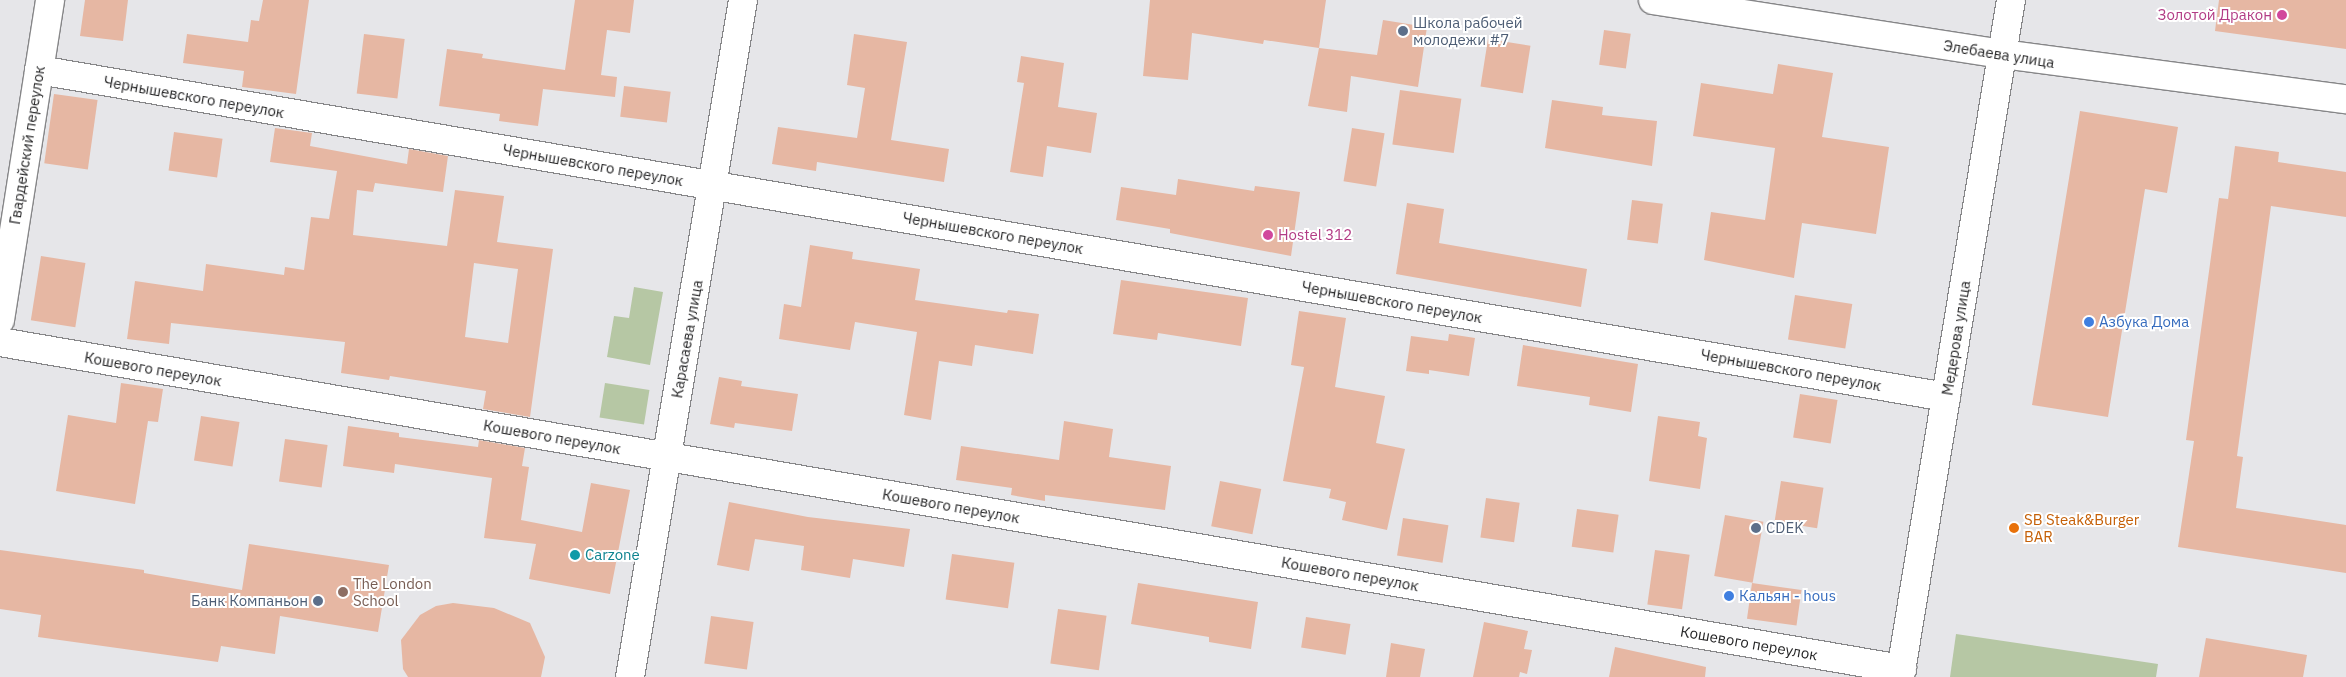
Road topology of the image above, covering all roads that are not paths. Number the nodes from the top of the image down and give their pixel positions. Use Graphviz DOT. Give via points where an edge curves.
graph roads {
  1 [pos="50,0"];
  2 [pos="743,0"];
  3 [pos="1655,0"];
  4 [pos="2011,0"];
  5 [pos="2002,54"];
  6 [pos="39,70"];
  7 [pos="2346,100"];
  8 [pos="713,186"];
  9 [pos="0,320"];
  10 [pos="0,342"];
  11 [pos="1946,396"];
  12 [pos="667,457"];
  13 [pos="1901,673"];
  14 [pos="630,677"];
  1 -- 6 [label="street, Гвардейский переулок"];
  2 -- 8 [label="street, Карасаева улица"];
  3 -- 5 [label="street, Элебаева улица"];
  4 -- 5 [label="street, Медерова улица"];
  5 -- 7 [label="street, Элебаева улица"];
  5 -- 11 [label="street, Медерова улица"];
  6 -- 8 [label="street, Чернышевского переулок"];
  6 -- 9 [label="street, Гвардейский переулок"];
  8 -- 11 [label="street, Чернышевского переулок"];
  8 -- 12 [label="street, Карасаева улица"];
  10 -- 12 [label="street, Кошевого переулок"];
  11 -- 13 [label="street, Медерова улица"];
  12 -- 13 [label="street, Кошевого переулок"];
  12 -- 14 [label="street, Карасаева улица"];
}
